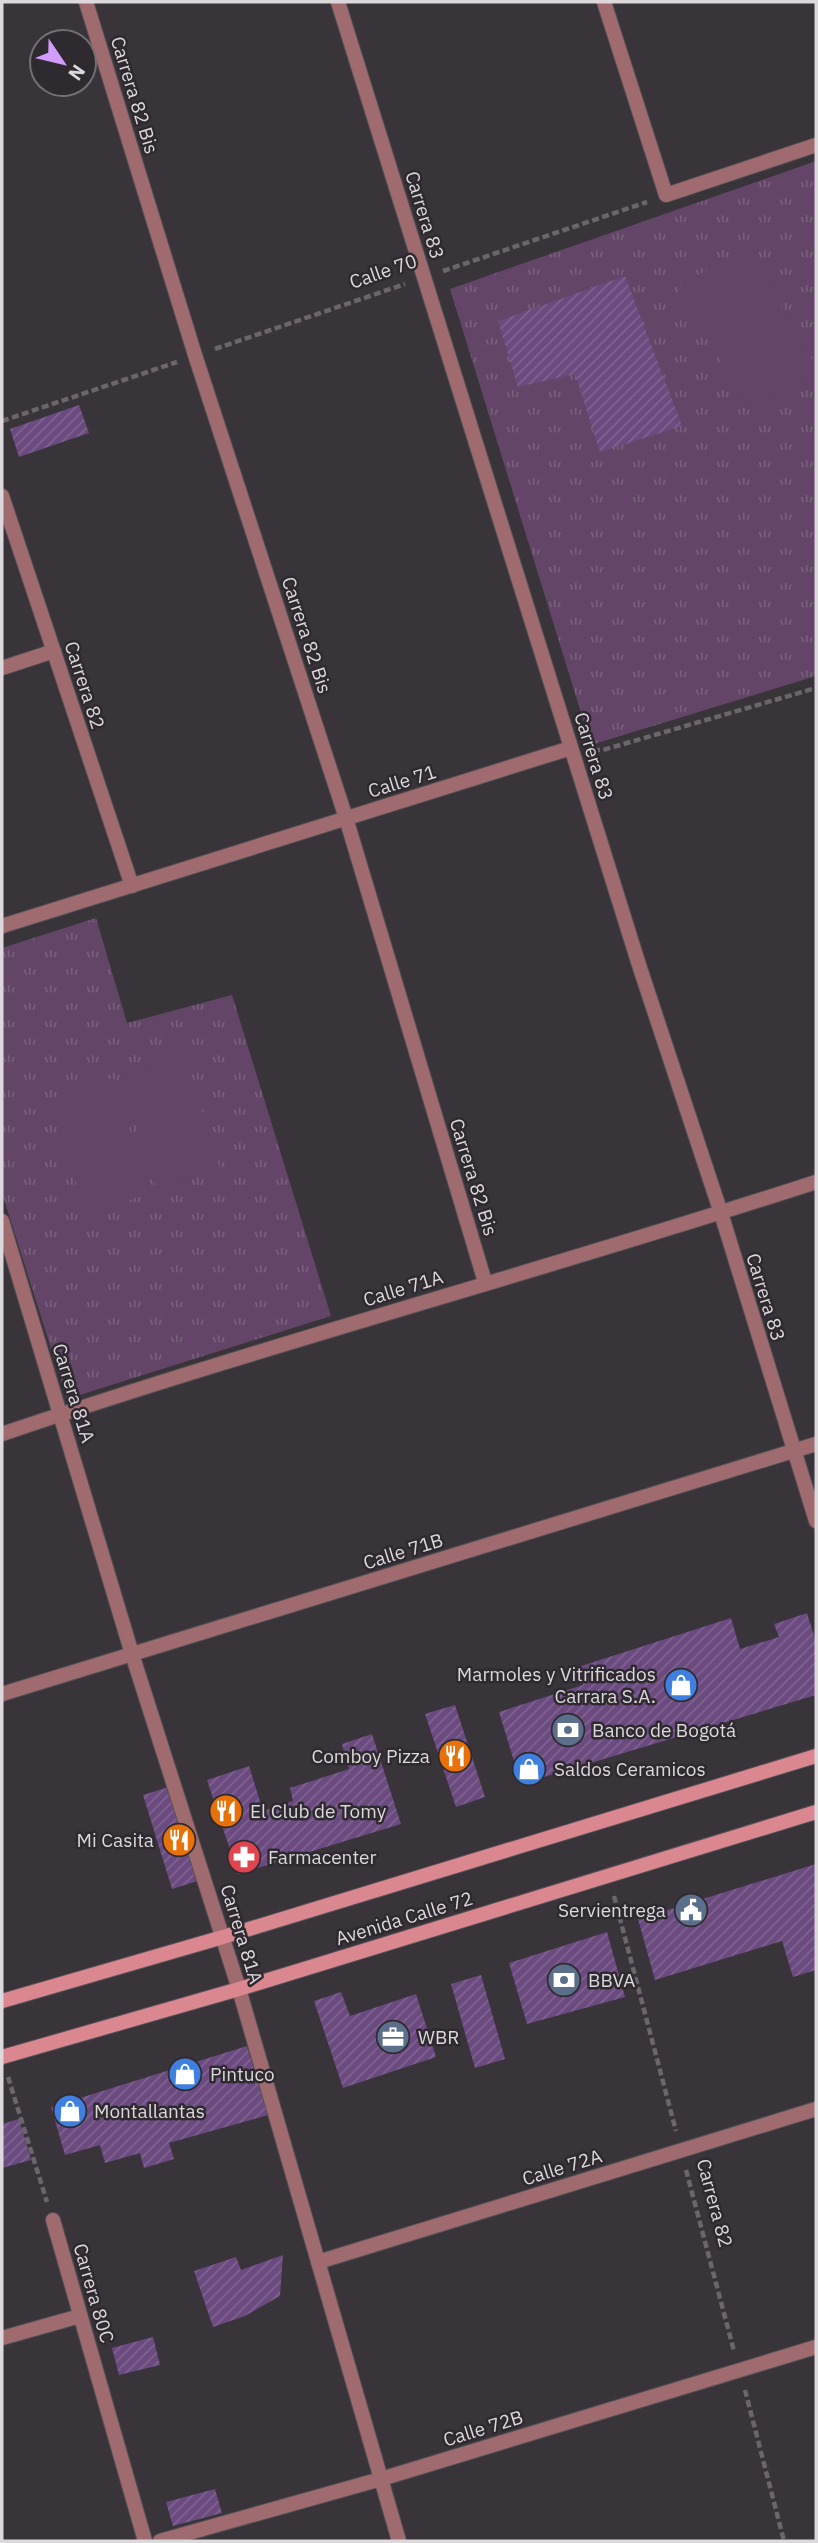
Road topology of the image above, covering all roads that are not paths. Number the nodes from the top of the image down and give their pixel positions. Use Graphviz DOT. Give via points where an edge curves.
graph roads {
  1 [pos="86,2"];
  2 [pos="338,2"];
  3 [pos="604,2"];
  4 [pos="816,145"];
  5 [pos="2,496"];
  6 [pos="54,651"];
  7 [pos="2,668"];
  8 [pos="571,748"];
  9 [pos="346,818"];
  10 [pos="132,886"];
  11 [pos="2,926"];
  12 [pos="816,1182"];
  13 [pos="721,1213"];
  14 [pos="2,1221"];
  15 [pos="485,1282"];
  16 [pos="60,1415"];
  17 [pos="2,1434"];
  18 [pos="816,1444"];
  19 [pos="793,1451"];
  20 [pos="816,1521"];
  21 [pos="132,1654"];
  22 [pos="2,1694"];
  23 [pos="816,1756"];
  24 [pos="816,1812"];
  25 [pos="223,1937"];
  26 [pos="239,1989"];
  27 [pos="2,2001"];
  28 [pos="2,2057"];
  29 [pos="816,2109"];
  30 [pos="53,2220"];
  31 [pos="318,2262"];
  32 [pos="80,2316"];
  33 [pos="2,2338"];
  34 [pos="816,2347"];
  35 [pos="381,2479"];
  36 [pos="145,2541"];
  37 [pos="160,2541"];
  38 [pos="399,2541"];
  1 -- 9 [label="street, Carrera 82 Bis"];
  2 -- 8 [label="street, Carrera 83"];
  3 -- 4 [label="street" via="666,195"];
  5 -- 6 [label="street, Carrera 82"];
  6 -- 7 [label="street"];
  6 -- 10 [label="street, Carrera 82"];
  8 -- 9 [label="street, Calle 71"];
  8 -- 13 [label="street, Carrera 83"];
  9 -- 10 [label="street, Calle 71"];
  9 -- 15 [label="street, Carrera 82 Bis"];
  10 -- 11 [label="street, Calle 71"];
  12 -- 13 [label="street, Calle 71A"];
  13 -- 15 [label="street, Calle 71A"];
  13 -- 19 [label="street, Carrera 83"];
  14 -- 16 [label="street, Carrera 81A"];
  15 -- 16 [label="street, Calle 71A"];
  16 -- 17 [label="street, Calle 71A"];
  16 -- 21 [label="street, Carrera 81A"];
  18 -- 19 [label="street, Calle 71B"];
  19 -- 20 [label="street, Carrera 83"];
  19 -- 21 [label="street, Calle 71B"];
  21 -- 22 [label="street, Calle 71B"];
  21 -- 25 [label="street, Carrera 81A"];
  23 -- 25 [label="main road, Avenida Calle 72"];
  24 -- 26 [label="main road, Avenida Calle 72"];
  25 -- 26 [label="street, Carrera 81A"];
  25 -- 27 [label="main road, Avenida Calle 72"];
  26 -- 28 [label="main road, Avenida Calle 72"];
  26 -- 31 [label="street, Carrera 81A"];
  29 -- 31 [label="street, Calle 72A"];
  30 -- 32 [label="street, Carrera 80C"];
  31 -- 35 [label="street, Carrera 81A"];
  32 -- 33 [label="street"];
  32 -- 36 [label="street, Carrera 80C"];
  34 -- 35 [label="street, Calle 72B"];
  35 -- 37 [label="street, Calle 72B"];
  35 -- 38 [label="street, Carrera 81A"];
}
